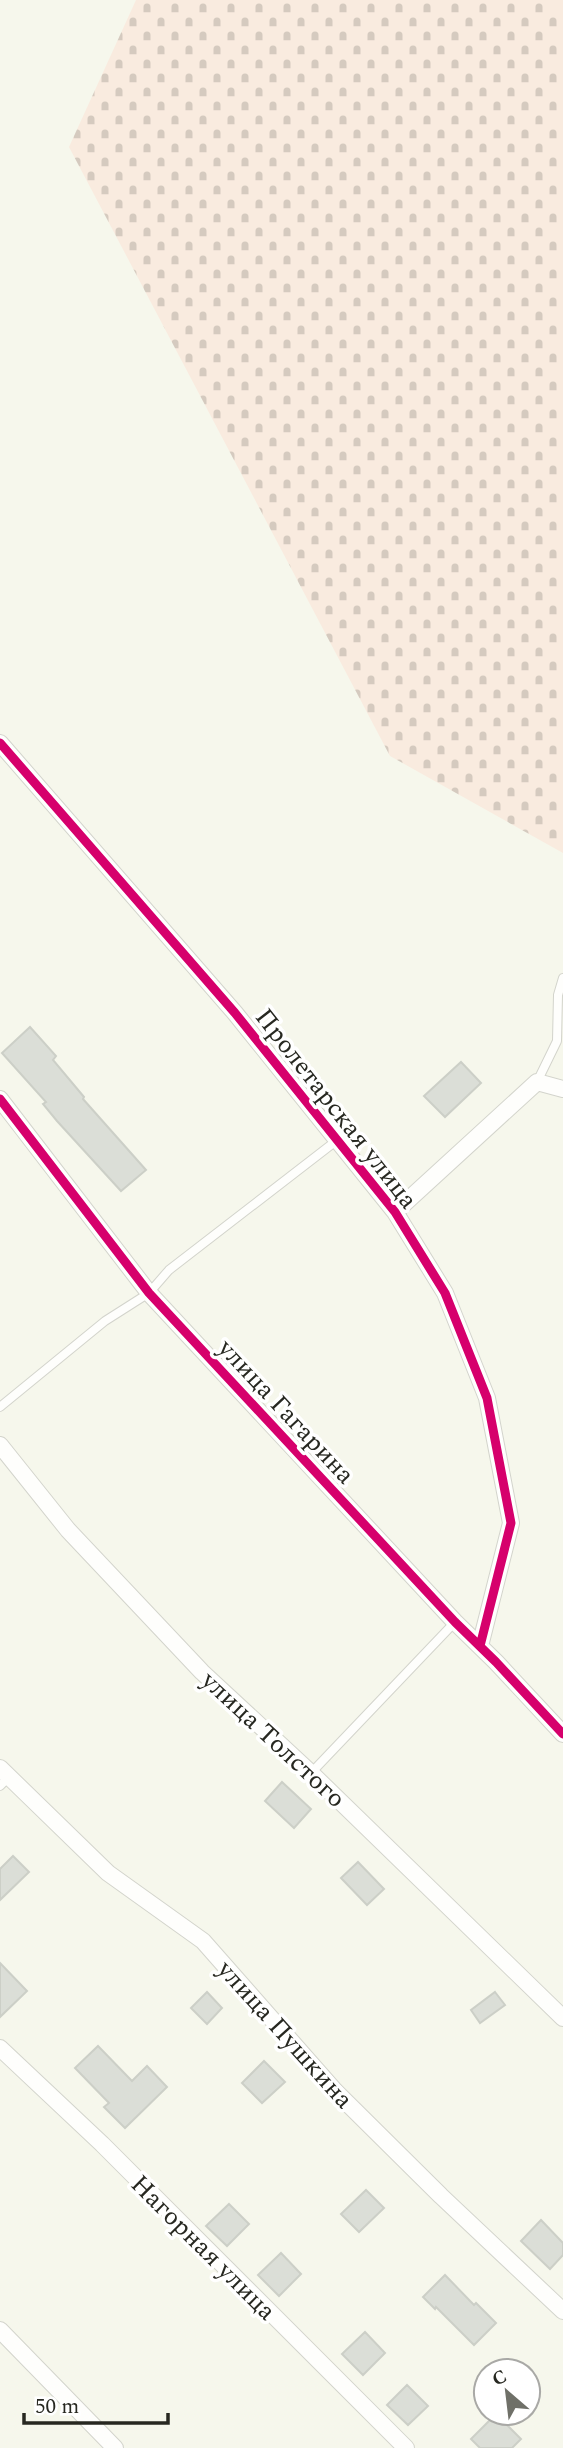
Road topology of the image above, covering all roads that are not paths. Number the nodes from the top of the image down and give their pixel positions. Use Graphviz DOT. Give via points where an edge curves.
graph roads {
  1 [pos="0,743"];
  2 [pos="563,978"];
  3 [pos="537,1082"];
  4 [pos="563,1089"];
  5 [pos="0,1099"];
  6 [pos="336,1141"];
  7 [pos="394,1212"];
  8 [pos="149,1293"];
  9 [pos="0,1407"];
  10 [pos="0,1446"];
  11 [pos="456,1622"];
  12 [pos="480,1646"];
  13 [pos="563,1734"];
  14 [pos="311,1773"];
  15 [pos="3,1777"];
  16 [pos="563,2018"];
  17 [pos="0,2048"];
  18 [pos="563,2311"];
  19 [pos="0,2330"];
  20 [pos="115,2448"];
  21 [pos="407,2448"];
  1 -- 6 [label="street, Пролетарская улица" via="235,1013"];
  2 -- 3 [label="lane" via="557,1041"];
  3 -- 4 [label="street"];
  3 -- 7 [label="street"];
  5 -- 8 [label="street, улица Гагарина"];
  6 -- 7 [label="street, Пролетарская улица"];
  6 -- 8 [label="lane" via="169,1270"];
  7 -- 12 [label="street, Пролетарская улица" via="445,1293 487,1398 511,1523"];
  8 -- 9 [label="lane" via="104,1321"];
  8 -- 11 [label="street, улица Гагарина"];
  10 -- 14 [label="street, улица Толстого" via="68,1530 202,1672"];
  11 -- 12 [label="street, улица Гагарина"];
  11 -- 14 [label="lane"];
  12 -- 13 [label="street, улица Гагарина"];
  14 -- 16 [label="street, улица Толстого"];
  15 -- 18 [label="street, улица Пушкина" via="107,1873 203,1941 335,2091"];
  17 -- 21 [label="street, Нагорная улица"];
  19 -- 20 [label="street"];
}
